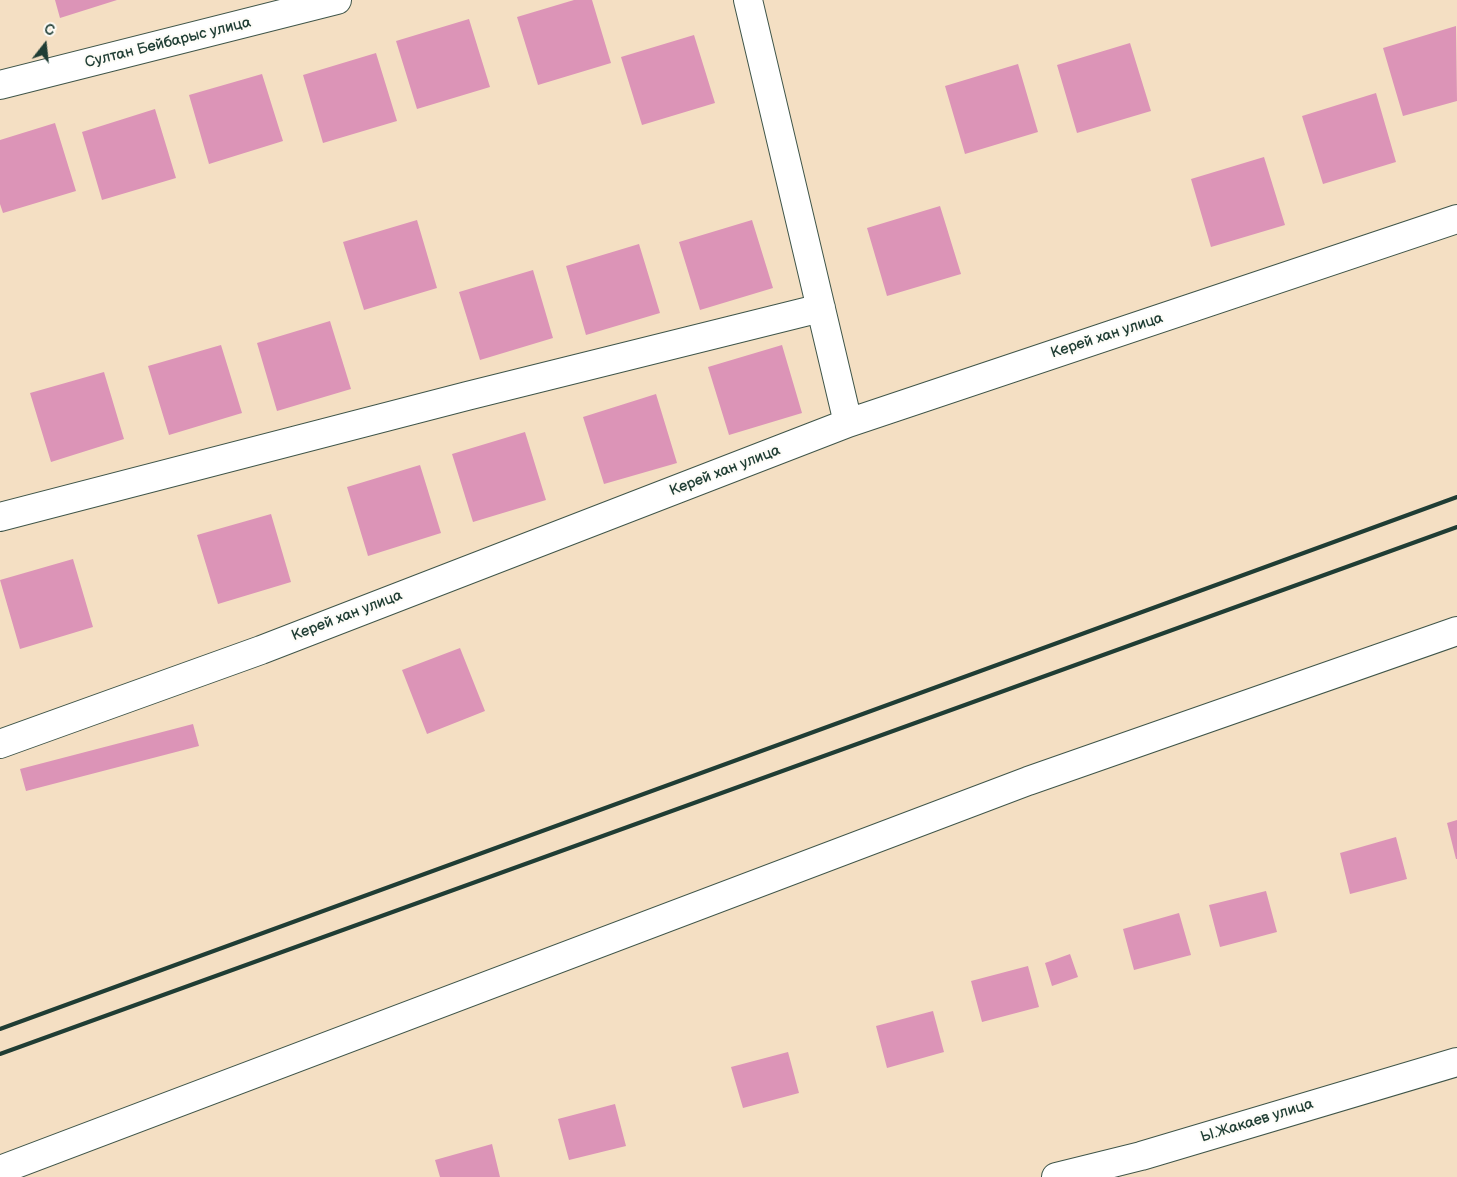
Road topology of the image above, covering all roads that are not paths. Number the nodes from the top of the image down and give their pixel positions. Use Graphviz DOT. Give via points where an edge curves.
graph roads {
  1 [pos="337,0"];
  2 [pos="748,0"];
  3 [pos="0,85"];
  4 [pos="1457,219"];
  5 [pos="821,308"];
  6 [pos="848,423"];
  7 [pos="0,517"];
  8 [pos="1457,631"];
  9 [pos="0,744"];
  10 [pos="1456,1068"];
  11 [pos="0,1170"];
  12 [pos="1056,1177"];
  1 -- 3 [label="street, Султан Бейбарыс улица"];
  2 -- 5 [label="street"];
  4 -- 6 [label="street, Керей хан улица"];
  5 -- 6 [label="street"];
  5 -- 7 [label="street"];
  6 -- 9 [label="street, Керей хан улица" via="261,650"];
  8 -- 11 [label="street" via="1028,781"];
  10 -- 12 [label="street, Ы.Жакаев улица"];
}
